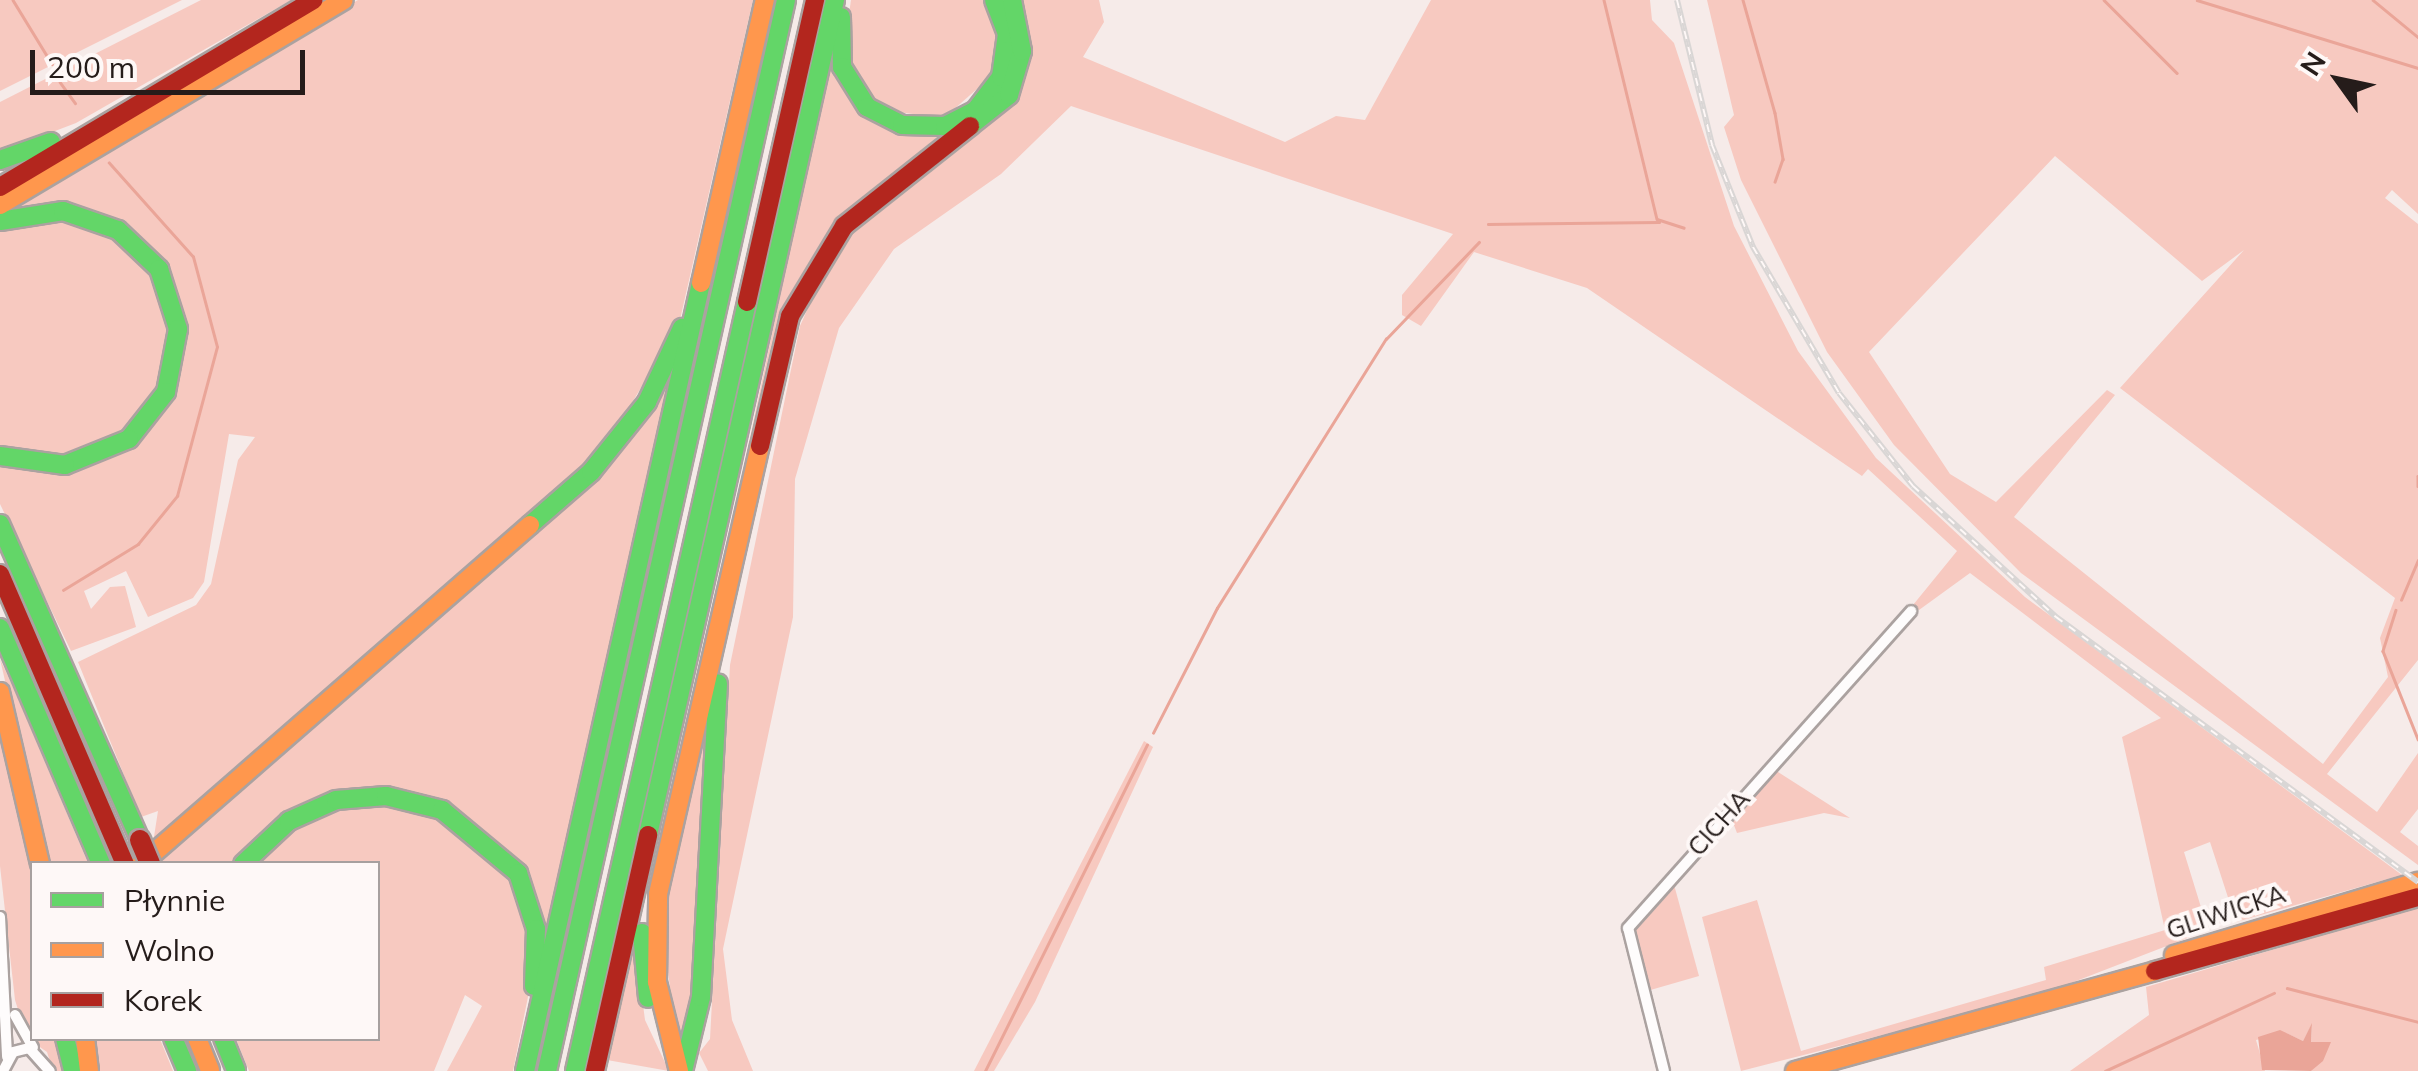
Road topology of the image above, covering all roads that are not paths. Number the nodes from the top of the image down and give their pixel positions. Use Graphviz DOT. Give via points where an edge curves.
graph roads {
  1 [pos="314,0"];
  2 [pos="344,0"];
  3 [pos="765,0"];
  4 [pos="786,0"];
  5 [pos="815,0"];
  6 [pos="838,0"];
  7 [pos="994,0"];
  8 [pos="1012,0"];
  9 [pos="126,110"];
  10 [pos="0,160"];
  11 [pos="0,187"];
  12 [pos="0,206"];
  13 [pos="0,221"];
  14 [pos="709,251"];
  15 [pos="0,456"];
  16 [pos="0,524"];
  17 [pos="0,574"];
  18 [pos="726,601"];
  19 [pos="1911,611"];
  20 [pos="0,628"];
  21 [pos="0,692"];
  22 [pos="660,782"];
  23 [pos="39,861"];
  24 [pos="100,861"];
  25 [pos="130,861"];
  26 [pos="131,861"];
  27 [pos="149,861"];
  28 [pos="246,861"];
  29 [pos="2418,882"];
  30 [pos="2418,897"];
  31 [pos="0,917"];
  32 [pos="10,1000"];
  33 [pos="2052,1000"];
  34 [pos="30,1037"];
  35 [pos="32,1041"];
  36 [pos="66,1041"];
  37 [pos="85,1041"];
  38 [pos="174,1041"];
  39 [pos="198,1041"];
  40 [pos="227,1041"];
  41 [pos="531,1044"];
  42 [pos="37,1050"];
  43 [pos="8,1057"];
  44 [pos="3,1071"];
  45 [pos="50,1071"];
  46 [pos="73,1071"];
  47 [pos="89,1071"];
  48 [pos="187,1071"];
  49 [pos="210,1071"];
  50 [pos="237,1071"];
  51 [pos="525,1071"];
  52 [pos="547,1071"];
  53 [pos="575,1071"];
  54 [pos="596,1071"];
  55 [pos="679,1071"];
  56 [pos="1664,1071"];
  57 [pos="1795,1071"];
  1 -- 9 [label="main road"];
  2 -- 12 [label="main road"];
  3 -- 14 [label="main road"];
  4 -- 52 [label="main road"];
  5 -- 53 [label="main road"];
  6 -- 7 [label="main road" via="840,52 855,94 877,115 923,128 964,118 995,89 1007,47"];
  6 -- 22 [label="main road"];
  8 -- 18 [label="main road" via="1022,51 1009,95 863,208 799,295"];
  9 -- 10 [label="main road"];
  9 -- 11 [label="main road"];
  13 -- 15 [label="main road" via="63,211 118,230 158,269 178,329 166,392 129,440 64,465"];
  14 -- 26 [label="main road" via="665,368 609,454"];
  14 -- 41 [label="main road"];
  16 -- 27 [label="main road, bridge"];
  17 -- 25 [label="main road"];
  18 -- 55 [label="main road" via="692,1048"];
  18 -- 55 [label="main road" via="658,894 656,982"];
  19 -- 56 [label="street, CICHA" via="1628,928"];
  20 -- 24 [label="main road"];
  21 -- 23 [label="main road"];
  22 -- 54 [label="main road"];
  22 -- 55 [label="main road" via="641,970"];
  28 -- 41 [label="main road" via="289,821 336,800 386,796 442,810 518,873 536,929"];
  29 -- 33 [label="main road, GLIWICKA" via="2236,932"];
  30 -- 33 [label="main road, GLIWICKA"];
  31 -- 32 [label="street"];
  32 -- 34 [label="street"];
  32 -- 43 [label="street"];
  33 -- 57 [label="main road, GLIWICKA"];
  35 -- 42 [label="street"];
  36 -- 46 [label="main road"];
  37 -- 47 [label="main road"];
  38 -- 48 [label="main road"];
  39 -- 49 [label="main road"];
  40 -- 50 [label="main road"];
  41 -- 51 [label="main road"];
  42 -- 43 [label="street"];
  42 -- 45 [label="street"];
  43 -- 44 [label="street"];
}
